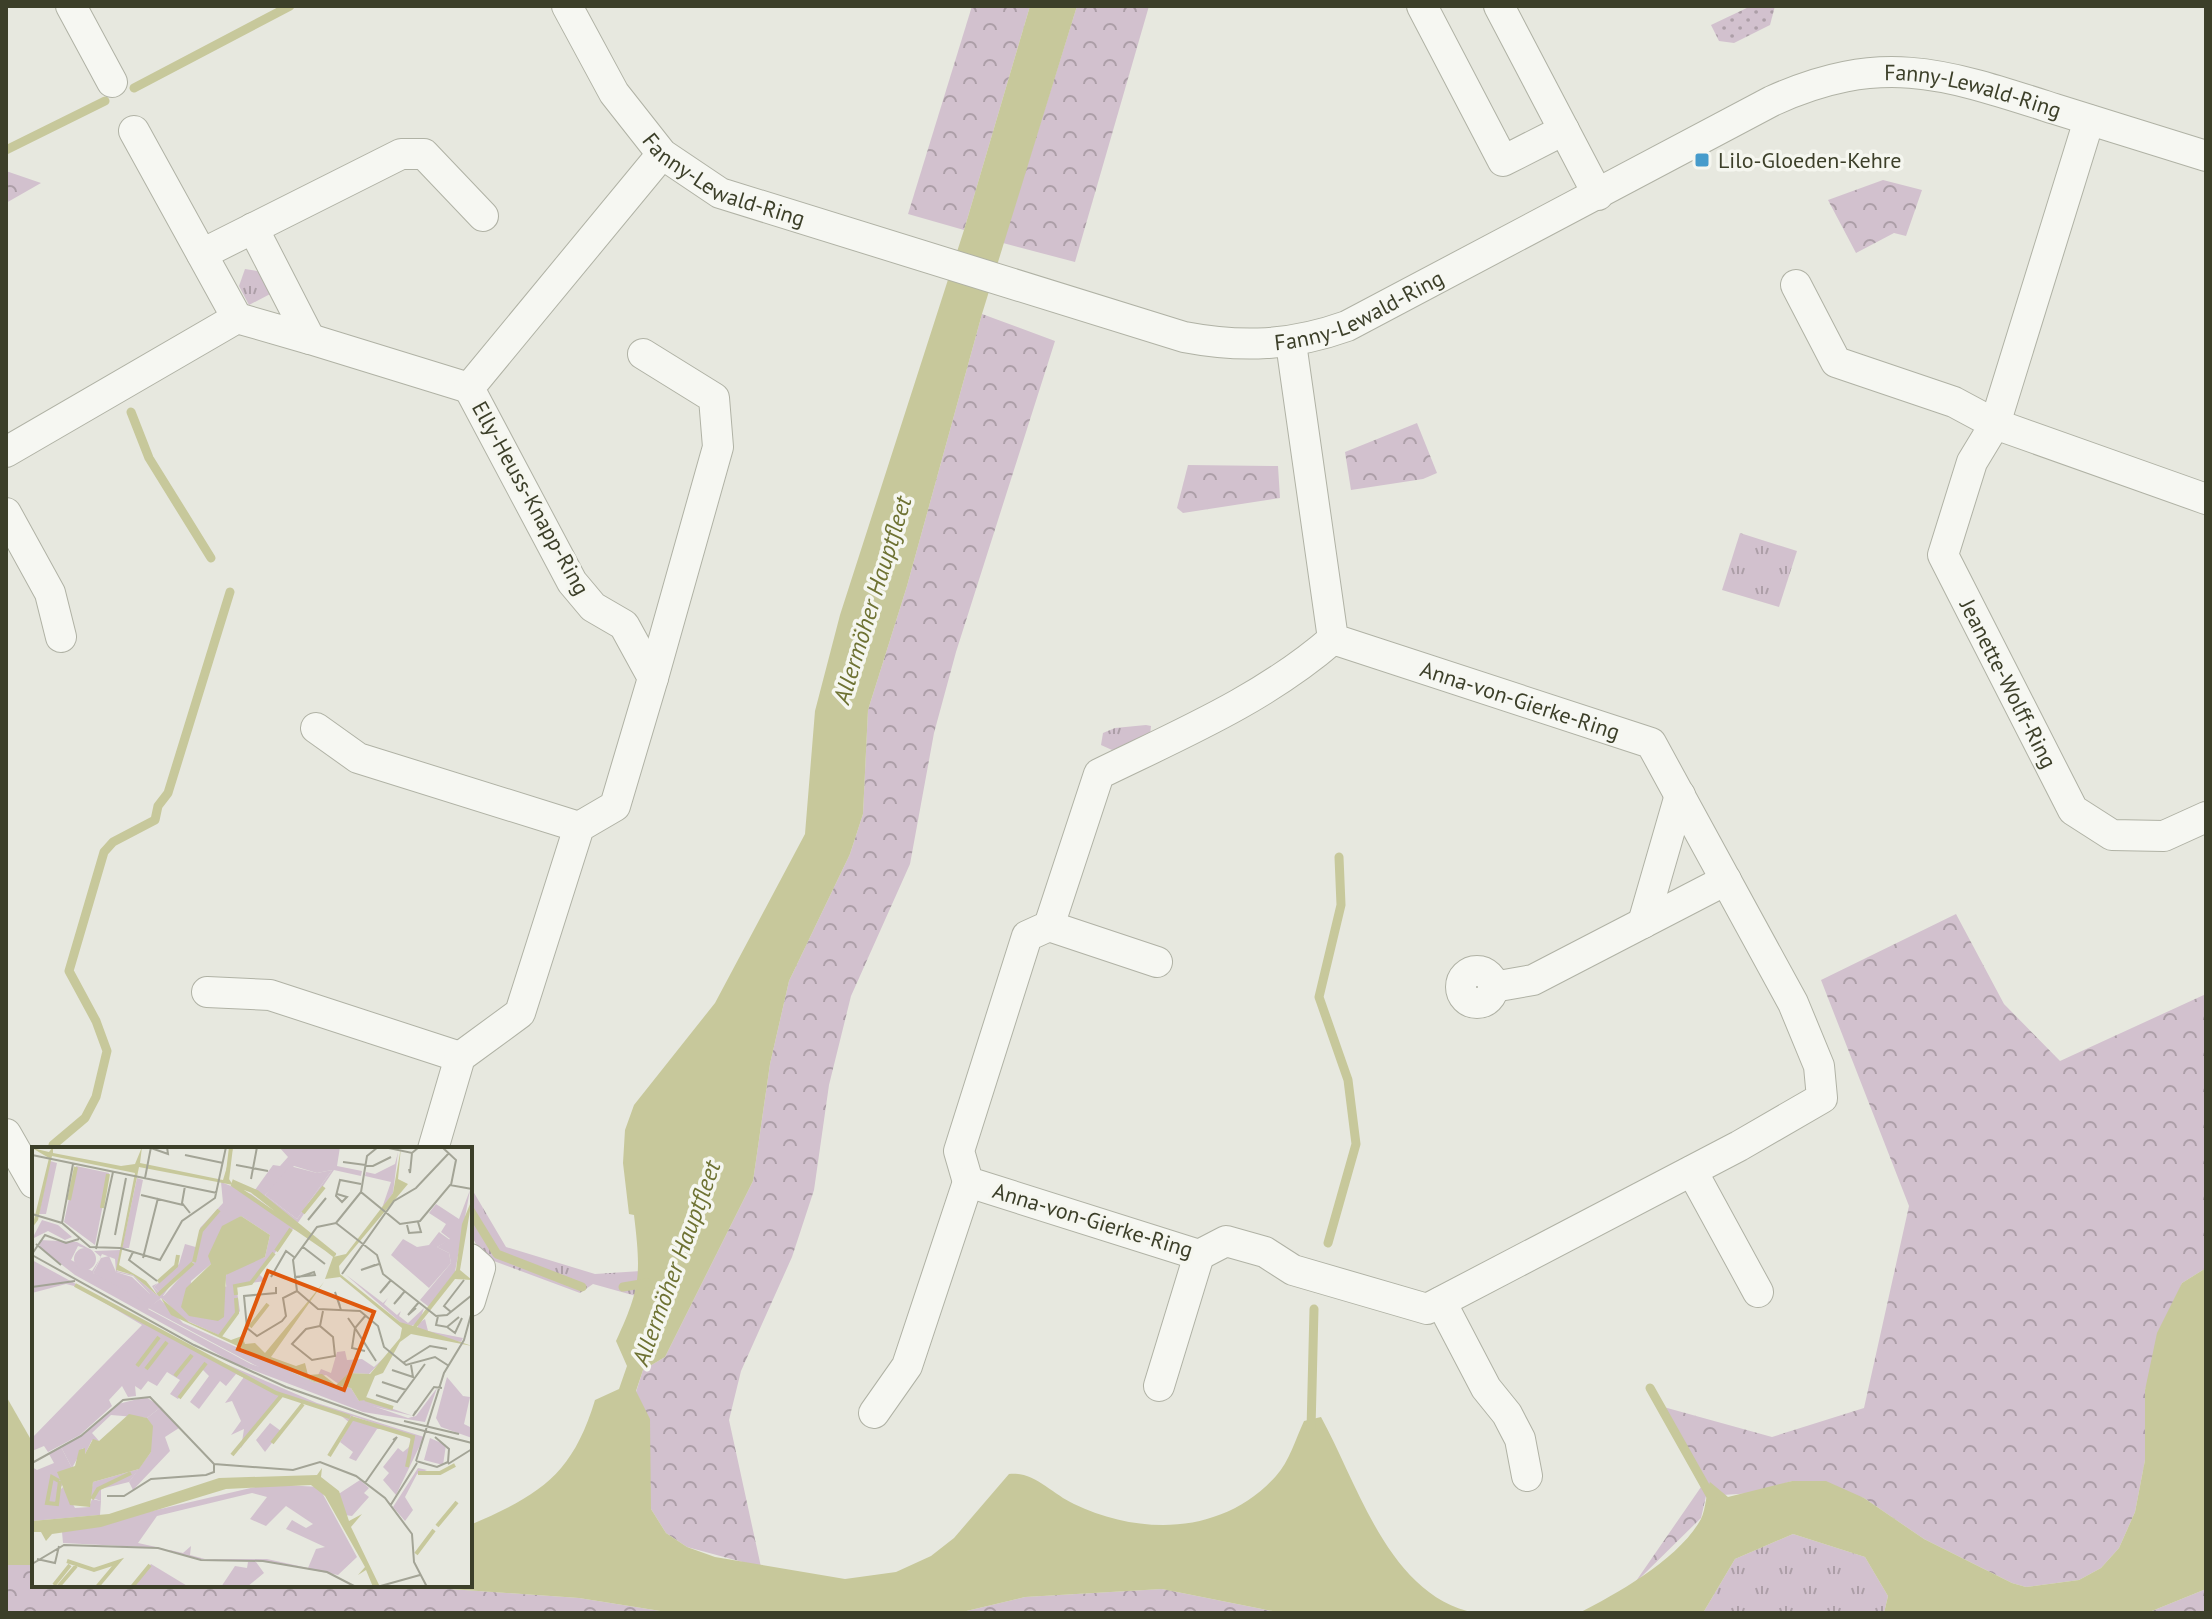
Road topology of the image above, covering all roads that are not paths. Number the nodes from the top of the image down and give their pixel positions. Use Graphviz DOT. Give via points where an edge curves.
graph roads {
  1 [pos="71,6"];
  2 [pos="567,6"];
  3 [pos="1422,6"];
  4 [pos="1499,6"];
  5 [pos="112,82"];
  6 [pos="2089,120"];
  7 [pos="1564,130"];
  8 [pos="134,131"];
  9 [pos="662,154"];
  10 [pos="2206,156"];
  11 [pos="1598,195"];
  12 [pos="483,216"];
  13 [pos="253,228"];
  14 [pos="202,254"];
  15 [pos="1796,285"];
  16 [pos="237,318"];
  17 [pos="310,339"];
  18 [pos="1291,343"];
  19 [pos="643,354"];
  20 [pos="469,388"];
  21 [pos="1995,424"];
  22 [pos="6,452"];
  23 [pos="2206,499"];
  24 [pos="6,513"];
  25 [pos="61,637"];
  26 [pos="1333,639"];
  27 [pos="653,678"];
  28 [pos="316,728"];
  29 [pos="1680,795"];
  30 [pos="2206,817"];
  31 [pos="579,827"];
  32 [pos="1726,880"];
  33 [pos="1643,923"];
  34 [pos="1049,926"];
  35 [pos="1157,962"];
  36 [pos="1493,987"];
  37 [pos="207,992"];
  38 [pos="460,1057"];
  39 [pos="6,1134"];
  40 [pos="434,1147"];
  41 [pos="1692,1171"];
  42 [pos="32,1180"];
  43 [pos="968,1182"];
  44 [pos="1199,1255"];
  45 [pos="472,1261"];
  46 [pos="1758,1292"];
  47 [pos="472,1294"];
  48 [pos="1441,1302"];
  49 [pos="1159,1386"];
  50 [pos="874,1413"];
  51 [pos="1527,1476"];
  1 -- 5 [label="street"];
  2 -- 9 [label="street, Fanny-Lewald-Ring" via="614,93"];
  3 -- 7 [label="street" via="1503,161"];
  4 -- 7 [label="street"];
  6 -- 10 [label="street, Fanny-Lewald-Ring"];
  6 -- 11 [label="street, Fanny-Lewald-Ring" via="1951,76 1900,71 1851,75 1772,101"];
  6 -- 21 [label="street, Jeanette-Wolff-Ring"];
  7 -- 11 [label="street"];
  8 -- 14 [label="street"];
  9 -- 18 [label="street, Fanny-Lewald-Ring" via="720,193 1184,337 1234,345"];
  9 -- 20 [label="street, Elly-Heuss-Knapp-Ring"];
  11 -- 18 [label="street, Fanny-Lewald-Ring" via="1347,326"];
  12 -- 13 [label="street" via="424,154 401,154"];
  13 -- 14 [label="street"];
  13 -- 17 [label="street"];
  14 -- 16 [label="street"];
  15 -- 21 [label="street" via="1836,362 1954,402"];
  16 -- 17 [label="street, Elly-Heuss-Knapp-Ring"];
  16 -- 22 [label="street"];
  17 -- 20 [label="street, Elly-Heuss-Knapp-Ring"];
  18 -- 26 [label="street"];
  19 -- 27 [label="street" via="714,398 718,447"];
  20 -- 27 [label="street, Elly-Heuss-Knapp-Ring" via="572,582 593,607 624,625"];
  21 -- 23 [label="street"];
  21 -- 30 [label="street, Jeanette-Wolff-Ring" via="1972,462 1943,555 2073,810 2112,835 2164,836"];
  24 -- 25 [label="street" via="50,593"];
  26 -- 29 [label="street, Anna-von-Gierke-Ring" via="1651,743"];
  26 -- 34 [label="street, Anna-von-Gierke-Ring" via="1298,670 1239,705 1099,774"];
  27 -- 31 [label="street" via="615,806"];
  28 -- 31 [label="street" via="358,758"];
  29 -- 32 [label="street, Anna-von-Gierke-Ring"];
  29 -- 33 [label="street"];
  31 -- 38 [label="street" via="520,1013"];
  32 -- 33 [label="street"];
  32 -- 41 [label="street, Anna-von-Gierke-Ring" via="1793,1003 1819,1066 1822,1098"];
  33 -- 36 [label="street" via="1533,980"];
  34 -- 35 [label="street"];
  34 -- 43 [label="street, Anna-von-Gierke-Ring" via="1027,936 959,1151"];
  37 -- 38 [label="street" via="270,995"];
  38 -- 40 [label="street"];
  39 -- 42 [label="street"];
  41 -- 46 [label="street"];
  41 -- 48 [label="street, Anna-von-Gierke-Ring"];
  43 -- 44 [label="street, Anna-von-Gierke-Ring"];
  43 -- 50 [label="street, Anna-von-Gierke-Ring" via="907,1366"];
  44 -- 48 [label="street, Anna-von-Gierke-Ring" via="1226,1241 1265,1252 1293,1270 1427,1309"];
  44 -- 49 [label="street"];
  45 -- 47 [label="street" via="480,1268"];
  48 -- 51 [label="street" via="1486,1388 1514,1426"];
}
